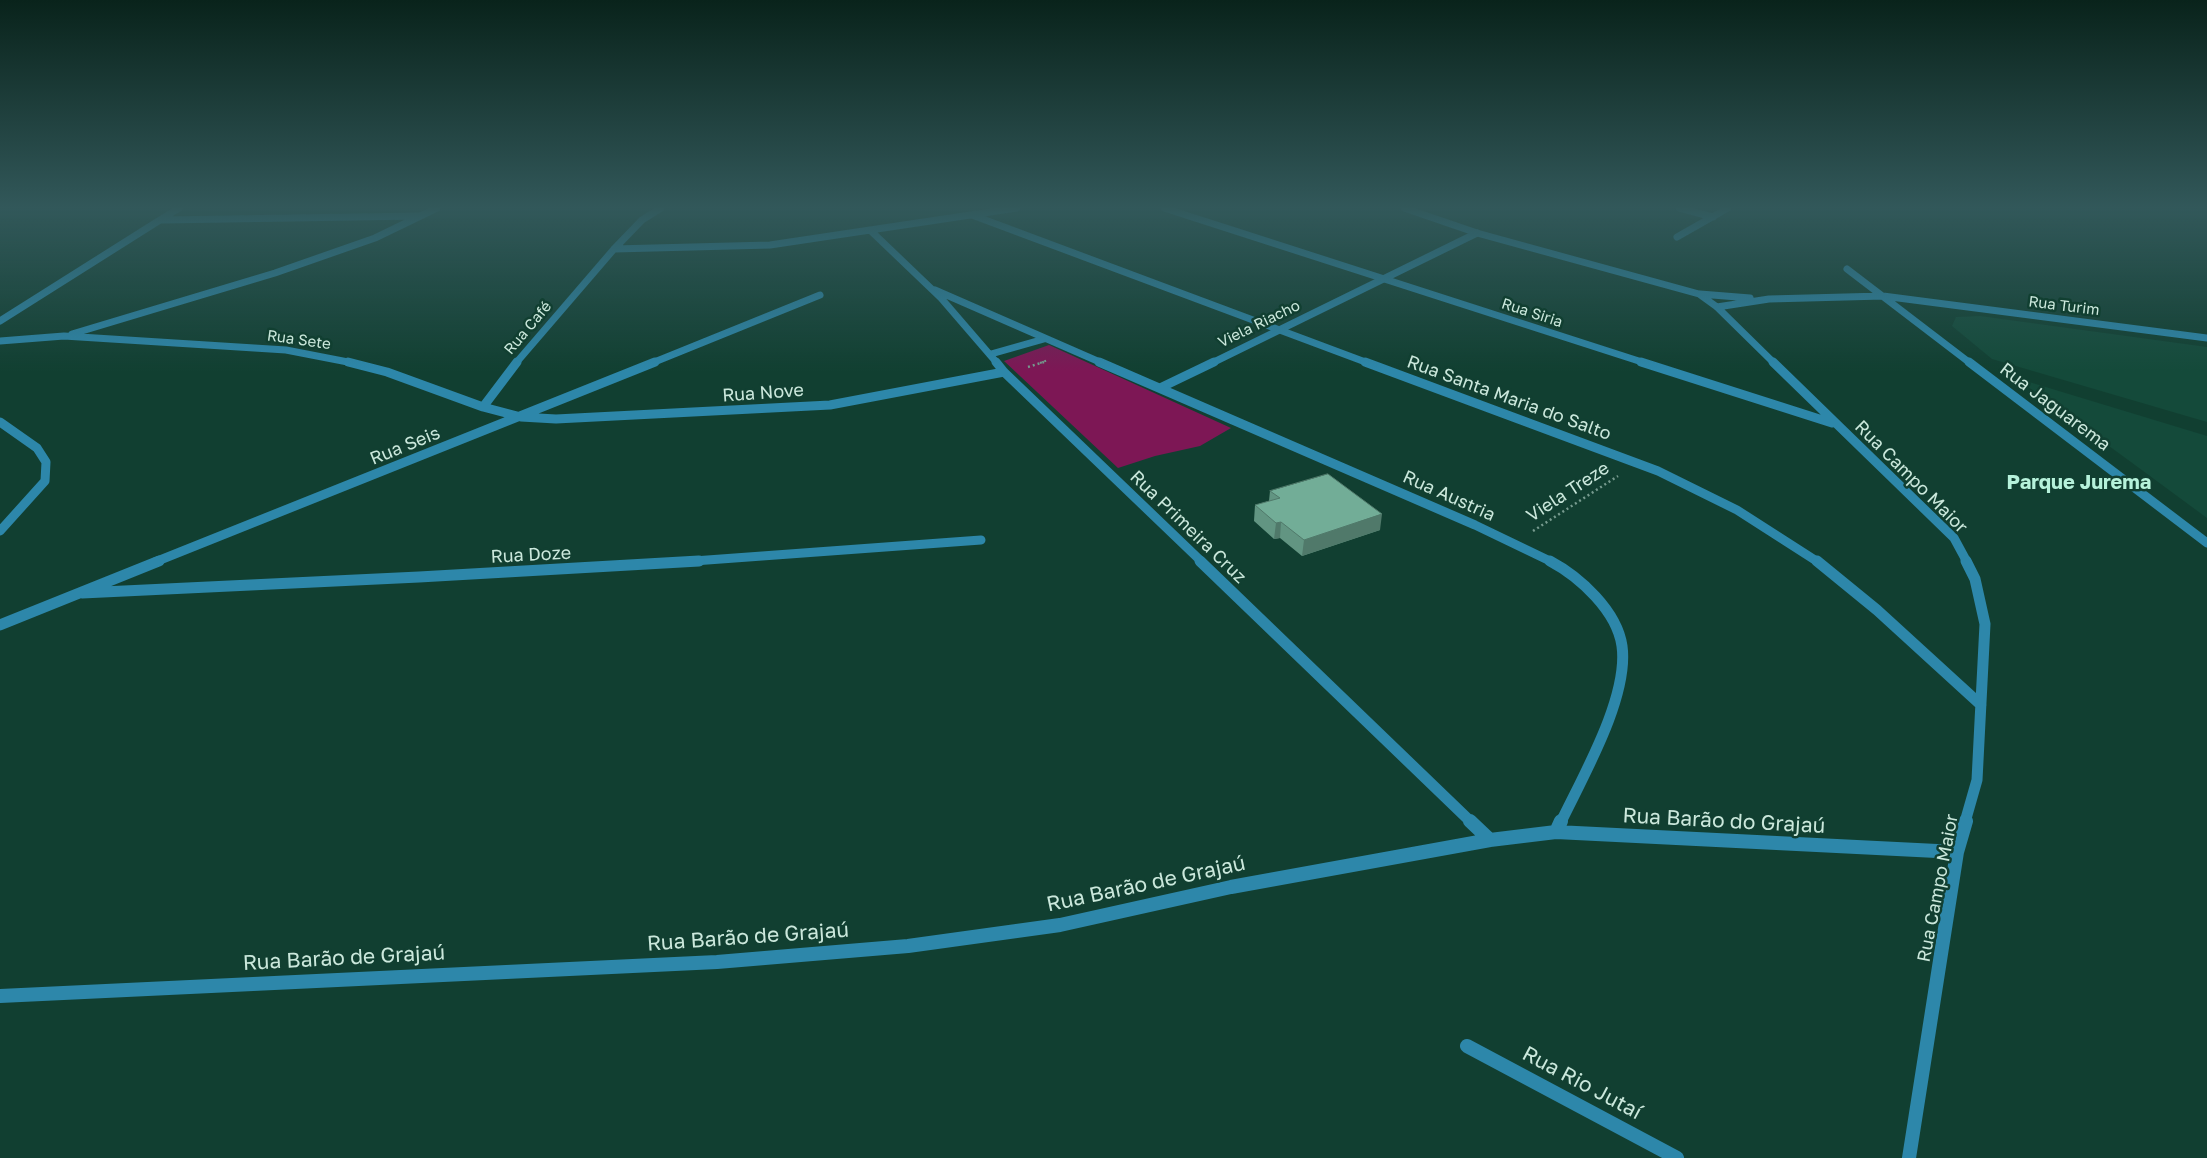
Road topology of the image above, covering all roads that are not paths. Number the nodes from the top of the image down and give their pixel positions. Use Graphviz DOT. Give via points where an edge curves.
graph roads {
  1 [pos="95,262"];
  2 [pos="304,262"];
  3 [pos="603,262"];
  4 [pos="905,262"];
  5 [pos="1096,262"];
  6 [pos="1328,262"];
  7 [pos="1419,262"];
  8 [pos="1583,262"];
  9 [pos="1847,269"];
  10 [pos="1383,280"];
  11 [pos="935,290"];
  12 [pos="1699,294"];
  13 [pos="820,295"];
  14 [pos="1883,296"];
  15 [pos="1768,299"];
  16 [pos="1717,307"];
  17 [pos="0,321"];
  18 [pos="1278,330"];
  19 [pos="64,336"];
  20 [pos="2207,338"];
  21 [pos="1044,339"];
  22 [pos="0,341"];
  23 [pos="991,354"];
  24 [pos="1004,372"];
  25 [pos="1162,387"];
  26 [pos="483,407"];
  27 [pos="521,417"];
  28 [pos="0,422"];
  29 [pos="1835,424"];
  30 [pos="0,531"];
  31 [pos="982,540"];
  32 [pos="2207,543"];
  33 [pos="82,593"];
  34 [pos="0,625"];
  35 [pos="1981,705"];
  36 [pos="1556,832"];
  37 [pos="1490,840"];
  38 [pos="1957,852"];
  39 [pos="0,996"];
  40 [pos="1467,1046"];
  41 [pos="1677,1158"];
  42 [pos="1909,1158"];
  1 -- 17 [label="street"];
  2 -- 19 [label="street"];
  3 -- 26 [label="street, Rua Café" via="518,360"];
  4 -- 11 [label="street, Rua Primeira Cruz"];
  5 -- 18 [label="street, Rua Santa Maria do Salto"];
  6 -- 10 [label="street, Rua Siria"];
  7 -- 10 [label="street, Viela Riacho"];
  8 -- 12 [label="street, Rua Campo Maior"];
  9 -- 14 [label="street, Rua Jaguarema"];
  10 -- 18 [label="street, Viela Riacho"];
  10 -- 29 [label="street, Rua Siria"];
  11 -- 21 [label="street, Rua Austria"];
  11 -- 23 [label="street, Rua Primeira Cruz"];
  12 -- 15 [label="street, Rua Turim"];
  12 -- 16 [label="street, Rua Campo Maior"];
  13 -- 27 [label="street, Rua Seis"];
  14 -- 15 [label="street, Rua Turim"];
  14 -- 20 [label="street, Rua Turim"];
  14 -- 32 [label="street, Rua Jaguarema"];
  15 -- 16 [label="street, Rua Turim"];
  16 -- 29 [label="street, Rua Campo Maior"];
  18 -- 25 [label="street, Viela Riacho"];
  18 -- 35 [label="street, Rua Santa Maria do Salto" via="1637,463 1737,510 1809,555 1877,610"];
  19 -- 22 [label="street"];
  19 -- 26 [label="street, Rua Sete" via="286,350 387,372"];
  21 -- 23 [label="street"];
  21 -- 25 [label="street, Rua Austria"];
  23 -- 24 [label="street, Rua Primeira Cruz"];
  24 -- 27 [label="street, Rua Nove" via="830,405 644,416"];
  24 -- 37 [label="street, Rua Primeira Cruz"];
  25 -- 36 [label="street, Rua Austria" via="1514,544 1577,579 1599,603 1622,646 1622,676 1606,724"];
  26 -- 27 [label="street, Rua Sete"];
  27 -- 33 [label="street, Rua Seis"];
  28 -- 30 [label="street" via="37,448 46,462 45,481"];
  29 -- 35 [label="street, Rua Campo Maior" via="1954,538 1975,579 1985,624"];
  31 -- 33 [label="street, Rua Doze" via="686,563"];
  33 -- 34 [label="street, Rua Seis"];
  35 -- 38 [label="street, Rua Campo Maior" via="1977,780"];
  36 -- 37 [label="street, Rua Barão do Grajaú"];
  36 -- 38 [label="street, Rua Barão do Grajaú"];
  37 -- 39 [label="street, Rua Barão de Grajaú" via="1230,887 1060,925 908,946 717,962"];
  38 -- 42 [label="street, Rua Campo Maior"];
  40 -- 41 [label="street, Rua Rio Jutaí"];
}
